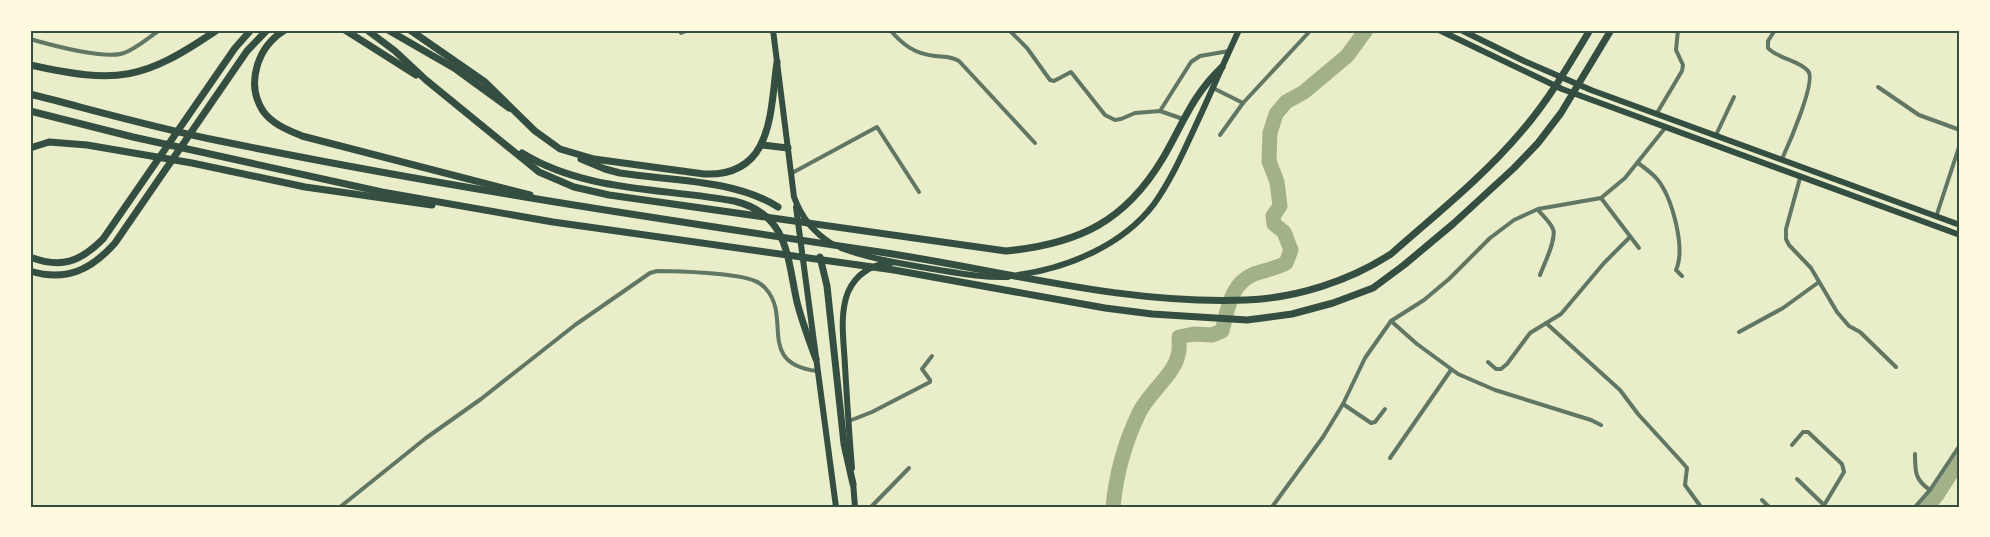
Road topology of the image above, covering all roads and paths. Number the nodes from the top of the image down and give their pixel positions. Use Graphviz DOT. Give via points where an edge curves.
graph roads {
  1 [pos="160,30"];
  2 [pos="217,30"];
  3 [pos="251,30"];
  4 [pos="267,30"];
  5 [pos="285,30"];
  6 [pos="345,30"];
  7 [pos="367,30"];
  8 [pos="388,30"];
  9 [pos="410,30"];
  10 [pos="680,30"];
  11 [pos="689,30"];
  12 [pos="773,30"];
  13 [pos="890,30"];
  14 [pos="1009,30"];
  15 [pos="1239,30"];
  16 [pos="1311,30"];
  17 [pos="1438,30"];
  18 [pos="1461,30"];
  19 [pos="1590,30"];
  20 [pos="1611,30"];
  21 [pos="1678,30"];
  22 [pos="1775,30"];
  23 [pos="30,39"];
  24 [pos="1229,51"];
  25 [pos="777,62"];
  26 [pos="30,65"];
  27 [pos="1222,67"];
  28 [pos="426,80"];
  29 [pos="1878,87"];
  30 [pos="1213,88"];
  31 [pos="30,94"];
  32 [pos="1734,97"];
  33 [pos="1243,103"];
  34 [pos="511,109"];
  35 [pos="30,111"];
  36 [pos="1160,111"];
  37 [pos="1657,113"];
  38 [pos="1183,119"];
  39 [pos="1665,128"];
  40 [pos="1960,130"];
  41 [pos="1220,135"];
  42 [pos="1716,135"];
  43 [pos="497,138"];
  44 [pos="1035,143"];
  45 [pos="1960,144"];
  46 [pos="762,145"];
  47 [pos="30,148"];
  48 [pos="788,148"];
  49 [pos="560,149"];
  50 [pos="1958,159"];
  51 [pos="1782,160"];
  52 [pos="1638,163"];
  53 [pos="791,174"];
  54 [pos="1800,178"];
  55 [pos="920,192"];
  56 [pos="794,197"];
  57 [pos="1601,198"];
  58 [pos="576,206"];
  59 [pos="778,207"];
  60 [pos="1538,209"];
  61 [pos="1936,217"];
  62 [pos="553,222"];
  63 [pos="1960,225"];
  64 [pos="1960,235"];
  65 [pos="1630,237"];
  66 [pos="1639,248"];
  67 [pos="30,257"];
  68 [pos="820,257"];
  69 [pos="898,263"];
  70 [pos="30,271"];
  71 [pos="1540,275"];
  72 [pos="1682,276"];
  73 [pos="1819,282"];
  74 [pos="1390,321"];
  75 [pos="1546,323"];
  76 [pos="1739,332"];
  77 [pos="932,356"];
  78 [pos="816,359"];
  79 [pos="1488,362"];
  80 [pos="1896,367"];
  81 [pos="1451,370"];
  82 [pos="818,371"];
  83 [pos="1343,404"];
  84 [pos="1385,409"];
  85 [pos="849,421"];
  86 [pos="1600,425"];
  87 [pos="1792,445"];
  88 [pos="1960,445"];
  89 [pos="1915,454"];
  90 [pos="1390,458"];
  91 [pos="909,468"];
  92 [pos="1797,479"];
  93 [pos="853,483"];
  94 [pos="1930,490"];
  95 [pos="1762,501"];
  96 [pos="1824,506"];
  97 [pos="340,507"];
  98 [pos="836,507"];
  99 [pos="855,507"];
  100 [pos="871,507"];
  101 [pos="1272,507"];
  102 [pos="1701,507"];
  103 [pos="1769,507"];
  104 [pos="1915,507"];
  1 -- 23 [label="street" via="116,55"];
  2 -- 26 [label="highway" via="163,64 130,75 70,74"];
  3 -- 67 [label="highway" via="103,239 90,252 59,264"];
  4 -- 70 [label="highway" via="247,51 103,257 75,273"];
  5 -- 58 [label="highway" via="269,43 255,71 258,99 273,122 325,142"];
  6 -- 28 [label="highway"];
  7 -- 28 [label="highway"];
  8 -- 34 [label="highway" via="454,68"];
  9 -- 34 [label="highway" via="485,82"];
  10 -- 11 [label="street"];
  12 -- 25 [label="highway"];
  13 -- 44 [label="street" via="914,51 959,61"];
  14 -- 36 [label="street" via="1050,80 1071,72 1105,115 1116,120 1135,112"];
  15 -- 24 [label="highway"];
  16 -- 33 [label="street"];
  17 -- 39 [label="highway" via="1562,89"];
  18 -- 37 [label="highway" via="1574,83"];
  19 -- 58 [label="highway" via="1546,100 1500,155 1441,210 1372,266 1294,294 1249,300 1197,300 1108,291 896,254"];
  20 -- 62 [label="highway" via="1561,113 1538,143 1453,224 1373,288 1292,314 1247,320 1152,314 894,270"];
  21 -- 37 [label="street" via="1676,50 1682,71"];
  22 -- 51 [label="street" via="1768,48 1807,69 1811,77"];
  24 -- 27 [label="highway"];
  24 -- 36 [label="street" via="1200,56 1191,62"];
  25 -- 46 [label="highway"];
  25 -- 48 [label="highway"];
  27 -- 30 [label="highway"];
  27 -- 38 [label="highway" via="1199,92"];
  28 -- 43 [label="highway"];
  29 -- 40 [label="street" via="1919,115"];
  30 -- 33 [label="street"];
  30 -- 69 [label="highway" via="1171,178 1153,205 1130,228 1100,249 1038,272 1005,277"];
  31 -- 58 [label="highway" via="216,141"];
  32 -- 42 [label="street"];
  33 -- 41 [label="street"];
  34 -- 49 [label="highway"];
  35 -- 62 [label="highway" via="382,192"];
  36 -- 38 [label="street"];
  37 -- 42 [label="highway"];
  38 -- 43 [label="highway" via="1143,188 1120,211 1092,230 1056,244 1006,251 581,189 539,171"];
  39 -- 52 [label="street"];
  39 -- 54 [label="highway"];
  42 -- 51 [label="highway"];
  43 -- 78 [label="highway" via="541,164 588,181 724,199 755,208 779,233"];
  45 -- 50 [label="street"];
  46 -- 48 [label="highway"];
  46 -- 49 [label="highway" via="739,168 723,174 594,159"];
  47 -- 62 [label="highway" via="49,142 87,145 305,187"];
  48 -- 53 [label="highway"];
  49 -- 59 [label="highway" via="620,173 746,191"];
  50 -- 61 [label="street"];
  51 -- 61 [label="highway"];
  52 -- 57 [label="street"];
  52 -- 72 [label="street" via="1658,179 1669,201 1680,257 1676,270"];
  53 -- 55 [label="street" via="876,127"];
  53 -- 56 [label="highway"];
  54 -- 64 [label="highway"];
  54 -- 73 [label="street" via="1786,239"];
  56 -- 69 [label="highway" via="805,221 832,244"];
  56 -- 78 [label="highway"];
  57 -- 60 [label="street"];
  57 -- 65 [label="street"];
  60 -- 71 [label="street" via="1554,234"];
  60 -- 74 [label="street" via="1504,226 1424,300"];
  61 -- 63 [label="highway"];
  65 -- 66 [label="street"];
  65 -- 75 [label="street" via="1562,314"];
  68 -- 93 [label="highway" via="827,286 843,444"];
  69 -- 85 [label="highway" via="873,266 861,273 844,305"];
  73 -- 76 [label="street"];
  73 -- 80 [label="street" via="1849,326"];
  74 -- 81 [label="street"];
  74 -- 83 [label="street" via="1365,358"];
  75 -- 79 [label="street" via="1530,333 1501,369"];
  75 -- 102 [label="street" via="1620,390 1682,461 1687,468 1685,485"];
  77 -- 85 [label="street" via="922,369 930,382"];
  78 -- 82 [label="highway"];
  81 -- 86 [label="street" via="1495,390"];
  81 -- 90 [label="street"];
  82 -- 97 [label="street" via="787,360 781,348 773,300 766,288 755,281 657,271 575,325"];
  82 -- 98 [label="highway"];
  83 -- 84 [label="street" via="1371,423"];
  83 -- 101 [label="street"];
  85 -- 93 [label="highway"];
  87 -- 96 [label="street" via="1803,432 1808,432 1842,465 1844,472"];
  88 -- 94 [label="street"];
  89 -- 94 [label="street" via="1916,475"];
  91 -- 100 [label="street"];
  92 -- 96 [label="street"];
  93 -- 99 [label="highway"];
  94 -- 104 [label="street"];
  95 -- 103 [label="street"];
}
